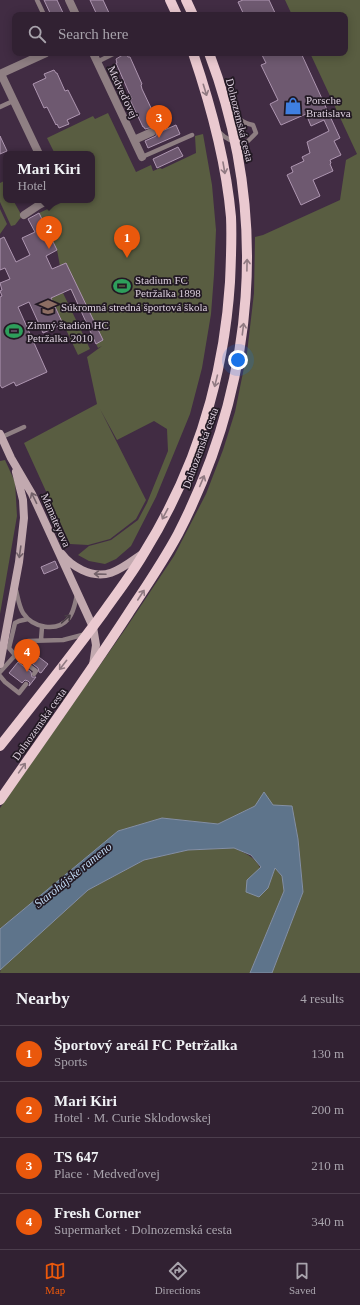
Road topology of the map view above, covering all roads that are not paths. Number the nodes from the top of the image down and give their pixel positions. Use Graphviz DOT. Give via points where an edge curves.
graph roads {
  1 [pos="37,0"];
  2 [pos="69,0"];
  3 [pos="170,0"];
  4 [pos="187,1"];
  5 [pos="43,12"];
  6 [pos="75,12"];
  7 [pos="176,12"];
  8 [pos="192,12"];
  9 [pos="39,56"];
  10 [pos="94,56"];
  11 [pos="109,56"];
  12 [pos="194,56"];
  13 [pos="210,56"];
  14 [pos="97,62"];
  15 [pos="0,74"];
  16 [pos="225,100"];
  17 [pos="14,101"];
  18 [pos="0,107"];
  19 [pos="216,130"];
  20 [pos="152,132"];
  21 [pos="192,135"];
  22 [pos="134,140"];
  23 [pos="240,143"];
  24 [pos="38,151"];
  25 [pos="142,157"];
  26 [pos="43,203"];
  27 [pos="24,215"];
  28 [pos="24,427"];
  29 [pos="1,435"];
  30 [pos="11,458"];
  31 [pos="56,546"];
  32 [pos="146,551"];
  33 [pos="15,584"];
  34 [pos="77,594"];
  35 [pos="28,619"];
  36 [pos="42,627"];
  37 [pos="90,631"];
  38 [pos="41,640"];
  39 [pos="15,655"];
  40 [pos="0,664"];
  41 [pos="93,668"];
  42 [pos="0,672"];
  43 [pos="34,674"];
  44 [pos="0,676"];
  45 [pos="26,684"];
  46 [pos="0,746"];
  47 [pos="0,800"];
  1 -- 5 [label="lane"];
  2 -- 6 [label="street"];
  3 -- 7 [label="main road"];
  4 -- 8 [label="main road"];
  9 -- 15 [label="street"];
  10 -- 14 [label="street, Medveďovej"];
  11 -- 14 [label="lane"];
  12 -- 19 [label="main road, Dolnozemská cesta, one-way"];
  13 -- 16 [label="main road, Dolnozemská cesta"];
  14 -- 22 [label="street, Medveďovej"];
  15 -- 17 [label="street"];
  16 -- 23 [label="main road, Dolnozemská cesta"];
  16 -- 23 [label="lane" via="240,120 253,125 256,133 248,141"];
  17 -- 18 [label="lane"];
  17 -- 24 [label="street"];
  19 -- 23 [label="lane" via="227,140"];
  19 -- 32 [label="main road, Dolnozemská cesta, one-way" via="225,170 231,224 226,329 216,382 198,443 168,510"];
  20 -- 22 [label="street"];
  21 -- 25 [label="lane"];
  22 -- 25 [label="street, Medveďovej"];
  41 -- 23 [label="main road, Dolnozemská cesta, one-way" via="175,539 203,479 224,422 238,361 246,304 247,233 239,158"];
  26 -- 27 [label="street"];
  28 -- 29 [label="lane"];
  29 -- 30 [label="street, Mamateyova"];
  31 -- 30 [label="street, Mamateyova, one-way" via="32,494"];
  30 -- 33 [label="street, Mamateyova, one-way" via="22,490 24,510"];
  32 -- 31 [label="street, one-way" via="119,570 99,574 73,565"];
  31 -- 34 [label="street, Mamateyova"];
  32 -- 37 [label="main road, Dolnozemská cesta"];
  33 -- 35 [label="lane" via="19,605"];
  33 -- 40 [label="street, Mamateyova"];
  36 -- 34 [label="lane, one-way" via="55,626 68,620 75,607"];
  34 -- 37 [label="street, Mamateyova"];
  35 -- 36 [label="lane"];
  35 -- 39 [label="lane" via="19,620 14,626 9,648"];
  36 -- 38 [label="lane"];
  37 -- 38 [label="lane" via="63,640"];
  37 -- 41 [label="street, Mamateyova" via="96,645"];
  37 -- 46 [label="main road, Dolnozemská cesta, one-way"];
  38 -- 39 [label="lane" via="28,641"];
  39 -- 42 [label="lane"];
  39 -- 43 [label="lane" via="36,671"];
  47 -- 41 [label="main road, Dolnozemská cesta, one-way"];
  44 -- 45 [label="lane" via="19,693"];
}
